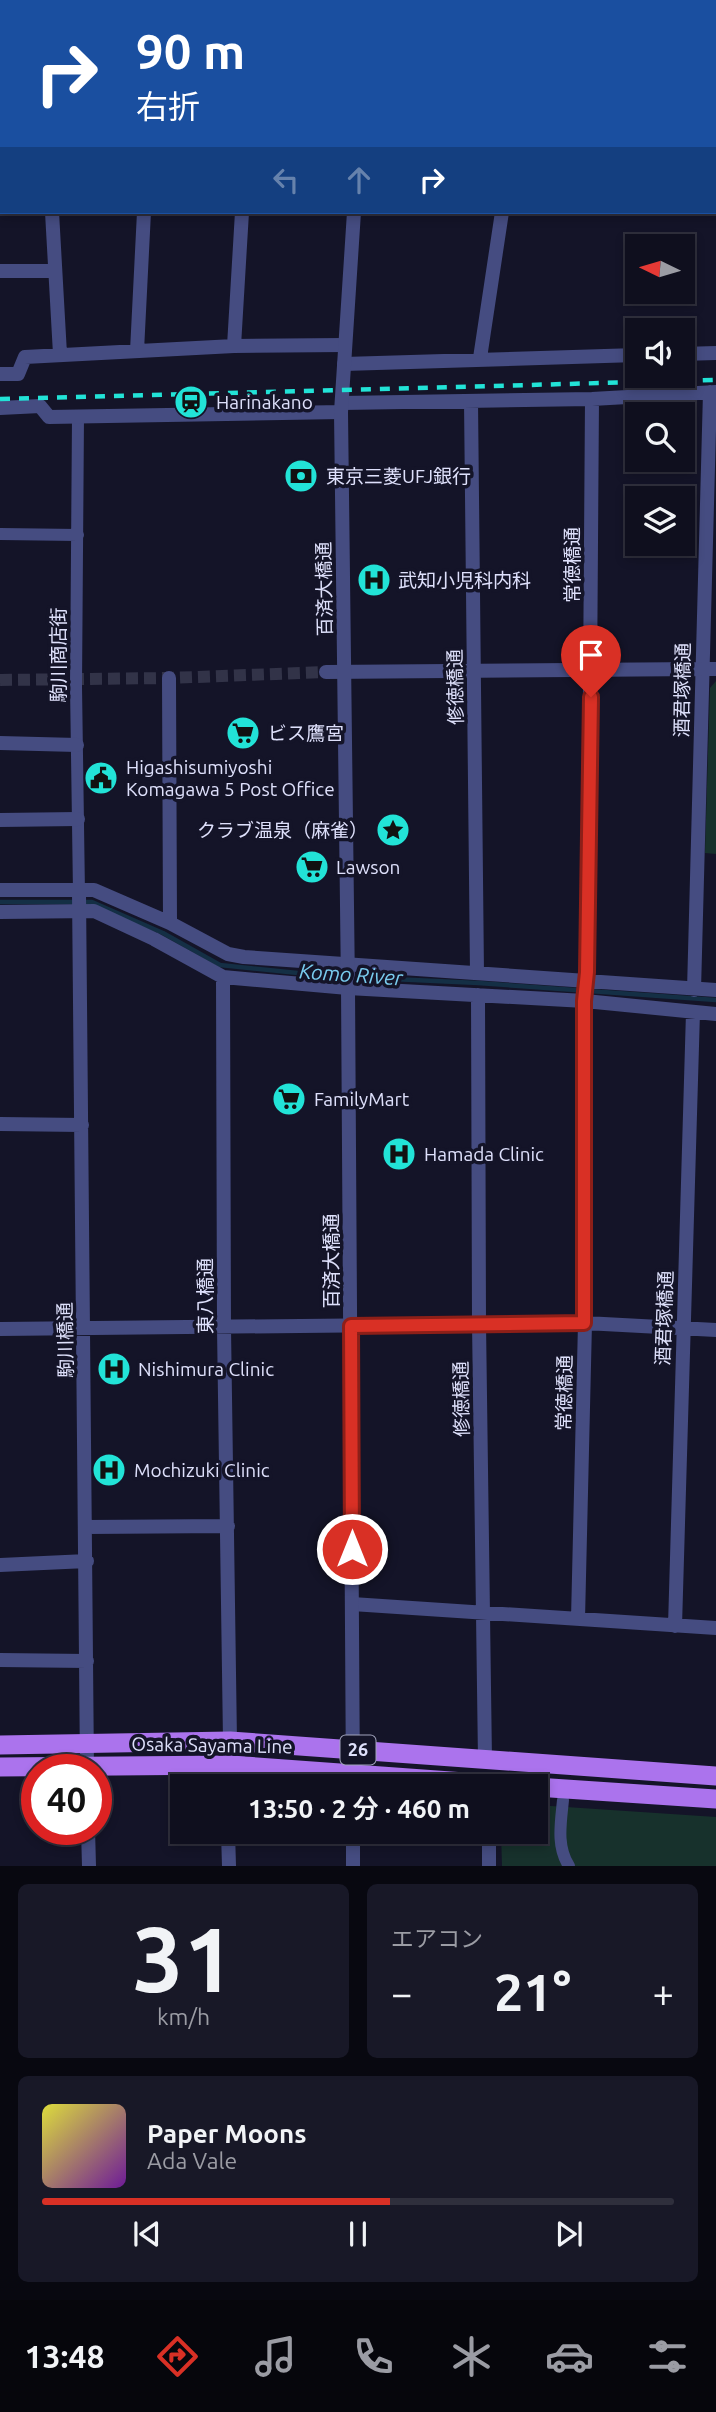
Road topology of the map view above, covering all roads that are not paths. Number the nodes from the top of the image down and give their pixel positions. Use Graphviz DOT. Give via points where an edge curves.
graph roads {
  1 [pos="52,214"];
  2 [pos="144,214"];
  3 [pos="242,214"];
  4 [pos="354,214"];
  5 [pos="502,214"];
  6 [pos="0,271"];
  7 [pos="54,271"];
  8 [pos="344,345"];
  9 [pos="233,346"];
  10 [pos="136,351"];
  11 [pos="716,353"];
  12 [pos="60,354"];
  13 [pos="695,354"];
  14 [pos="625,355"];
  15 [pos="480,358"];
  16 [pos="344,364"];
  17 [pos="0,374"];
  18 [pos="713,392"];
  19 [pos="592,399"];
  20 [pos="471,401"];
  21 [pos="0,408"];
  22 [pos="342,408"];
  23 [pos="78,417"];
  24 [pos="0,534"];
  25 [pos="78,535"];
  26 [pos="709,669"];
  27 [pos="591,670"];
  28 [pos="474,671"];
  29 [pos="326,672"];
  30 [pos="345,672"];
  31 [pos="169,678"];
  32 [pos="0,743"];
  33 [pos="77,745"];
  34 [pos="78,819"];
  35 [pos="0,820"];
  36 [pos="0,890"];
  37 [pos="79,892"];
  38 [pos="81,911"];
  39 [pos="0,912"];
  40 [pos="170,923"];
  41 [pos="348,966"];
  42 [pos="477,973"];
  43 [pos="223,978"];
  44 [pos="586,982"];
  45 [pos="348,987"];
  46 [pos="694,990"];
  47 [pos="716,990"];
  48 [pos="478,995"];
  49 [pos="585,1000"];
  50 [pos="693,1012"];
  51 [pos="716,1014"];
  52 [pos="0,1124"];
  53 [pos="82,1125"];
  54 [pos="479,1323"];
  55 [pos="584,1323"];
  56 [pos="351,1326"];
  57 [pos="224,1328"];
  58 [pos="683,1328"];
  59 [pos="0,1329"];
  60 [pos="84,1329"];
  61 [pos="716,1330"];
  62 [pos="228,1526"];
  63 [pos="86,1527"];
  64 [pos="87,1562"];
  65 [pos="0,1565"];
  66 [pos="352,1604"];
  67 [pos="484,1611"];
  68 [pos="579,1619"];
  69 [pos="676,1626"];
  70 [pos="716,1628"];
  71 [pos="0,1660"];
  72 [pos="87,1661"];
  73 [pos="230,1741"];
  74 [pos="86,1744"];
  75 [pos="0,1745"];
  76 [pos="354,1750"];
  77 [pos="86,1754"];
  78 [pos="485,1760"];
  79 [pos="231,1765"];
  80 [pos="0,1767"];
  81 [pos="21,1767"];
  82 [pos="112,1767"];
  83 [pos="230,1774"];
  84 [pos="304,1774"];
  85 [pos="353,1774"];
  86 [pos="716,1776"];
  87 [pos="548,1788"];
  88 [pos="716,1799"];
  89 [pos="563,1800"];
  90 [pos="228,1844"];
  91 [pos="353,1844"];
  92 [pos="489,1844"];
  93 [pos="88,1845"];
  94 [pos="89,1866"];
  95 [pos="229,1866"];
  96 [pos="353,1866"];
  97 [pos="489,1866"];
  98 [pos="569,1866"];
  1 -- 7 [label="street"];
  2 -- 10 [label="street"];
  3 -- 9 [label="street"];
  4 -- 8 [label="street, 百済大橋通"];
  5 -- 15 [label="street"];
  6 -- 7 [label="street"];
  7 -- 12 [label="street"];
  8 -- 9 [label="street"];
  8 -- 16 [label="street, 百済大橋通"];
  9 -- 10 [label="street"];
  10 -- 12 [label="street"];
  11 -- 13 [label="street"];
  12 -- 17 [label="street" via="25,357 18,374"];
  14 -- 15 [label="street"];
  15 -- 16 [label="street"];
  16 -- 22 [label="street, 百済大橋通"];
  18 -- 19 [label="street"];
  18 -- 26 [label="street, 酒君塚橋通"];
  19 -- 20 [label="street"];
  19 -- 27 [label="street, 常徳橋通"];
  20 -- 22 [label="street"];
  20 -- 28 [label="street, 修徳橋通"];
  21 -- 23 [label="street" via="40,406 49,417"];
  22 -- 23 [label="street"];
  22 -- 30 [label="street, 百済大橋通"];
  23 -- 25 [label="street, 駒川商店街"];
  24 -- 25 [label="street"];
  25 -- 33 [label="street, 駒川商店街"];
  26 -- 27 [label="street"];
  26 -- 46 [label="street, 酒君塚橋通"];
  27 -- 28 [label="street"];
  27 -- 44 [label="street, 常徳橋通"];
  28 -- 30 [label="street"];
  28 -- 42 [label="street, 修徳橋通"];
  29 -- 30 [label="street"];
  30 -- 41 [label="street, 百済大橋通"];
  31 -- 40 [label="street"];
  32 -- 33 [label="street"];
  33 -- 34 [label="street, 駒川商店街"];
  34 -- 35 [label="street"];
  34 -- 37 [label="street, 駒川商店街"];
  36 -- 37 [label="street"];
  37 -- 38 [label="street, 駒川橋通"];
  37 -- 40 [label="street" via="94,890"];
  38 -- 39 [label="street"];
  38 -- 43 [label="street" via="94,911"];
  38 -- 53 [label="street, 駒川橋通"];
  40 -- 41 [label="street" via="228,954"];
  41 -- 42 [label="street"];
  41 -- 45 [label="street, 百済大橋通"];
  42 -- 44 [label="street"];
  43 -- 45 [label="street"];
  43 -- 57 [label="street, 東八橋通"];
  44 -- 46 [label="street"];
  44 -- 49 [label="street, 常徳橋通"];
  45 -- 48 [label="street"];
  45 -- 56 [label="street, 百済大橋通"];
  46 -- 47 [label="street"];
  48 -- 49 [label="street"];
  48 -- 54 [label="street, 修徳橋通"];
  49 -- 50 [label="street"];
  49 -- 55 [label="street, 常徳橋通"];
  50 -- 51 [label="street"];
  50 -- 58 [label="street, 酒君塚橋通"];
  52 -- 53 [label="street"];
  53 -- 60 [label="street, 駒川橋通"];
  54 -- 55 [label="street"];
  54 -- 56 [label="street"];
  54 -- 67 [label="street, 修徳橋通"];
  55 -- 58 [label="street"];
  55 -- 68 [label="street, 常徳橋通"];
  56 -- 57 [label="street"];
  56 -- 66 [label="street, 百済大橋通"];
  57 -- 60 [label="street"];
  57 -- 62 [label="street, 東八橋通"];
  58 -- 61 [label="street"];
  58 -- 69 [label="street, 酒君塚橋通"];
  59 -- 60 [label="street"];
  60 -- 63 [label="street, 駒川橋通"];
  62 -- 63 [label="street"];
  62 -- 73 [label="street, 東八橋通"];
  63 -- 64 [label="street, 駒川橋通"];
  64 -- 65 [label="street"];
  64 -- 72 [label="street, 駒川橋通"];
  66 -- 67 [label="street"];
  66 -- 76 [label="street, 百済大橋通"];
  67 -- 68 [label="street"];
  67 -- 78 [label="street, 修徳橋通"];
  68 -- 69 [label="street"];
  69 -- 70 [label="street"];
  71 -- 72 [label="street"];
  72 -- 74 [label="street, 駒川橋通"];
  73 -- 74 [label="main road, Osaka Sayama Line / 26"];
  73 -- 76 [label="main road, Osaka Sayama Line / 26"];
  74 -- 75 [label="main road, Osaka Sayama Line / 26"];
  74 -- 77 [label="street, 駒川橋通"];
  76 -- 78 [label="main road, Osaka Sayama Line / 26"];
  76 -- 85 [label="street, 百済大橋通"];
  78 -- 86 [label="main road, Osaka Sayama Line / 26"];
  79 -- 82 [label="main road, Osaka Sayama Line / 26"];
  79 -- 83 [label="street"];
  79 -- 84 [label="main road, Osaka Sayama Line / 26"];
  80 -- 81 [label="main road, Osaka Sayama Line / 26"];
  87 -- 88 [label="main road, Osaka Sayama Line / 26"];
  89 -- 98 [label="street" via="560,1842"];
  90 -- 95 [label="street"];
  91 -- 96 [label="street"];
  92 -- 97 [label="street"];
  93 -- 94 [label="street"];
}
